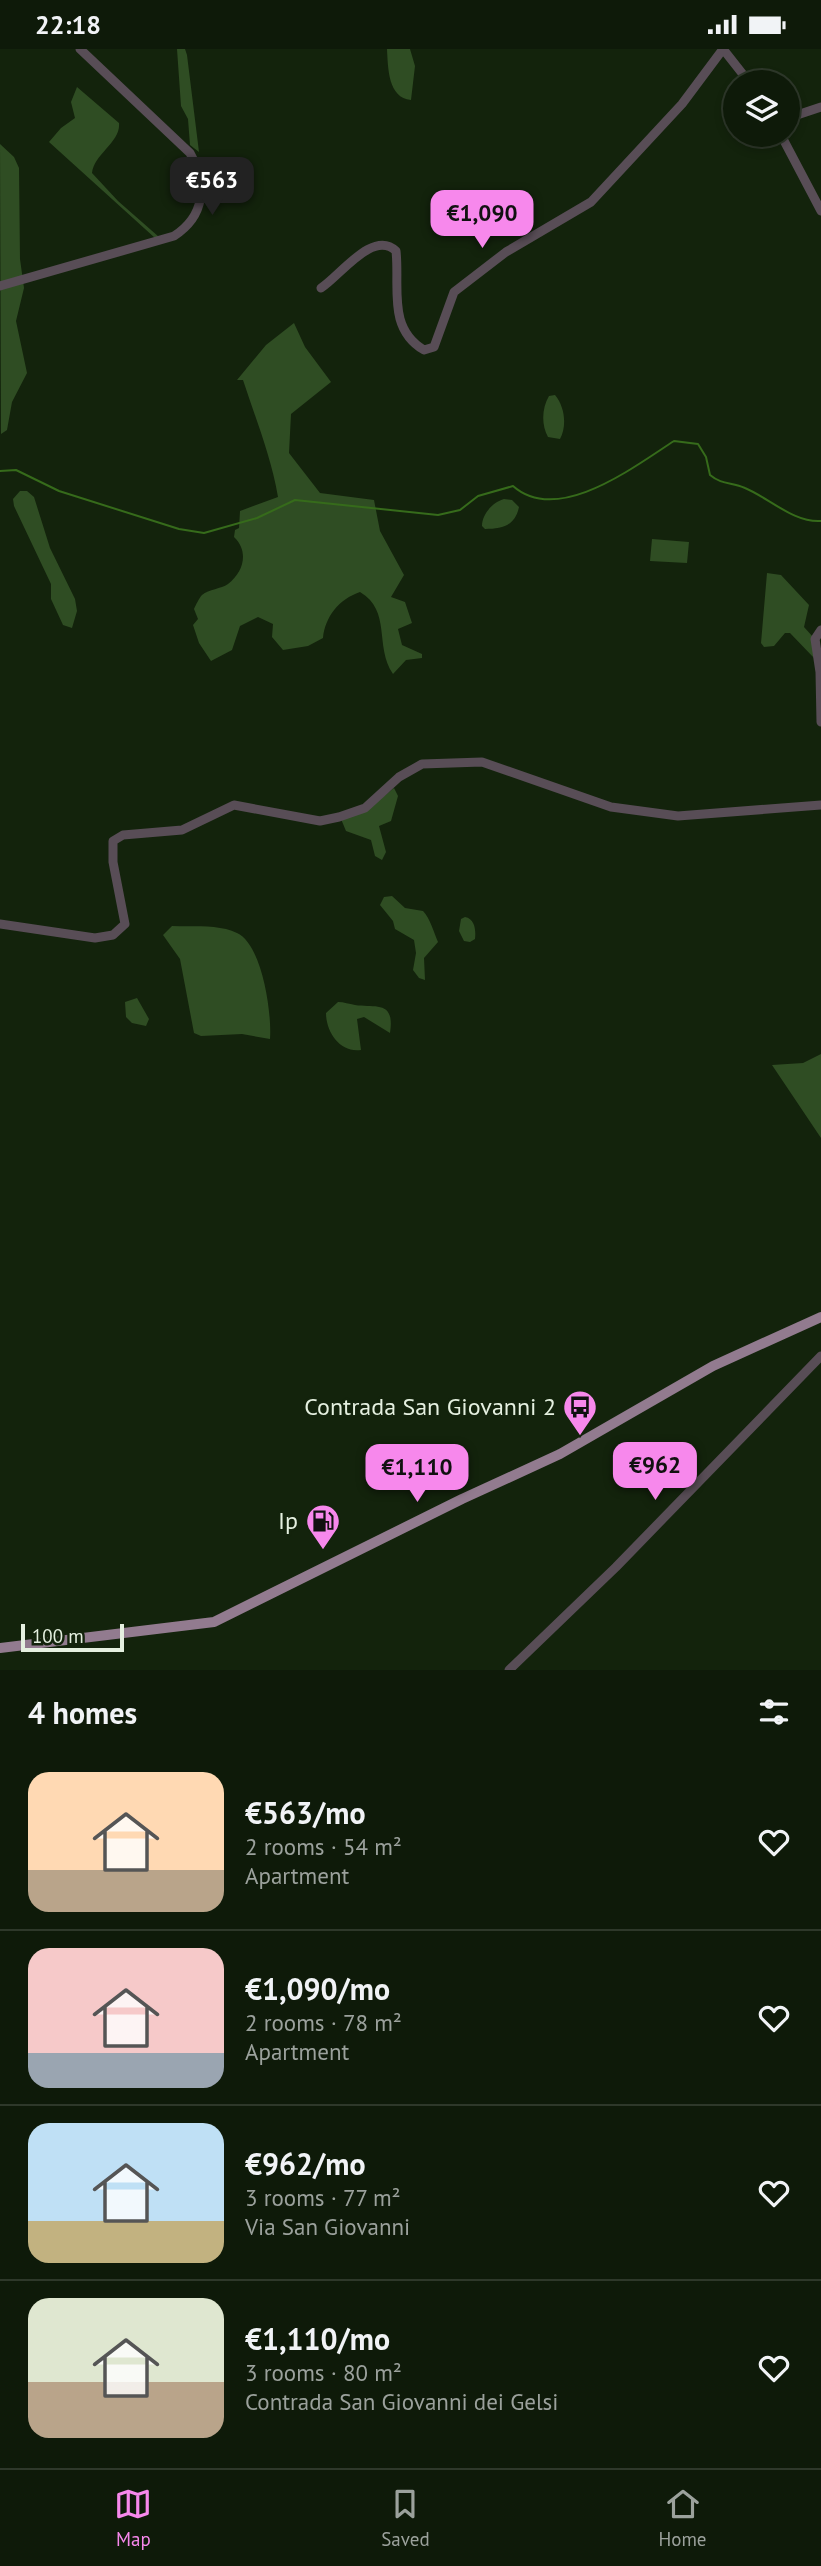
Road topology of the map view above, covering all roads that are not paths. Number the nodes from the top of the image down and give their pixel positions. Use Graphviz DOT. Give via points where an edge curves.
graph roads {
  1 [pos="80,49"];
  2 [pos="723,49"];
  3 [pos="740,70"];
  4 [pos="821,107"];
  5 [pos="800,114"];
  6 [pos="787,147"];
  7 [pos="821,211"];
  8 [pos="0,286"];
  9 [pos="321,288"];
  10 [pos="821,631"];
  11 [pos="821,722"];
  12 [pos="821,805"];
  13 [pos="0,924"];
  14 [pos="821,1317"];
  15 [pos="821,1356"];
  16 [pos="0,1648"];
  17 [pos="509,1670"];
  1 -- 8 [label="street" via="190,153 201,194 199,211 191,225 174,236"];
  2 -- 3 [label="street"];
  2 -- 9 [label="street" via="682,104 591,202 506,251 454,292 434,347 424,350 410,342 399,324 396,251 390,245 380,243"];
  4 -- 5 [label="street"];
  6 -- 7 [label="street"];
  10 -- 11 [label="street" via="815,639"];
  12 -- 13 [label="street" via="678,816 611,807 482,762 422,764 399,777 365,808 338,817 320,821 234,805 182,830 123,835 113,841 113,862 125,924 113,935 95,938"];
  14 -- 16 [label="main road" via="713,1366 560,1454 214,1622"];
  15 -- 17 [label="street"];
}
